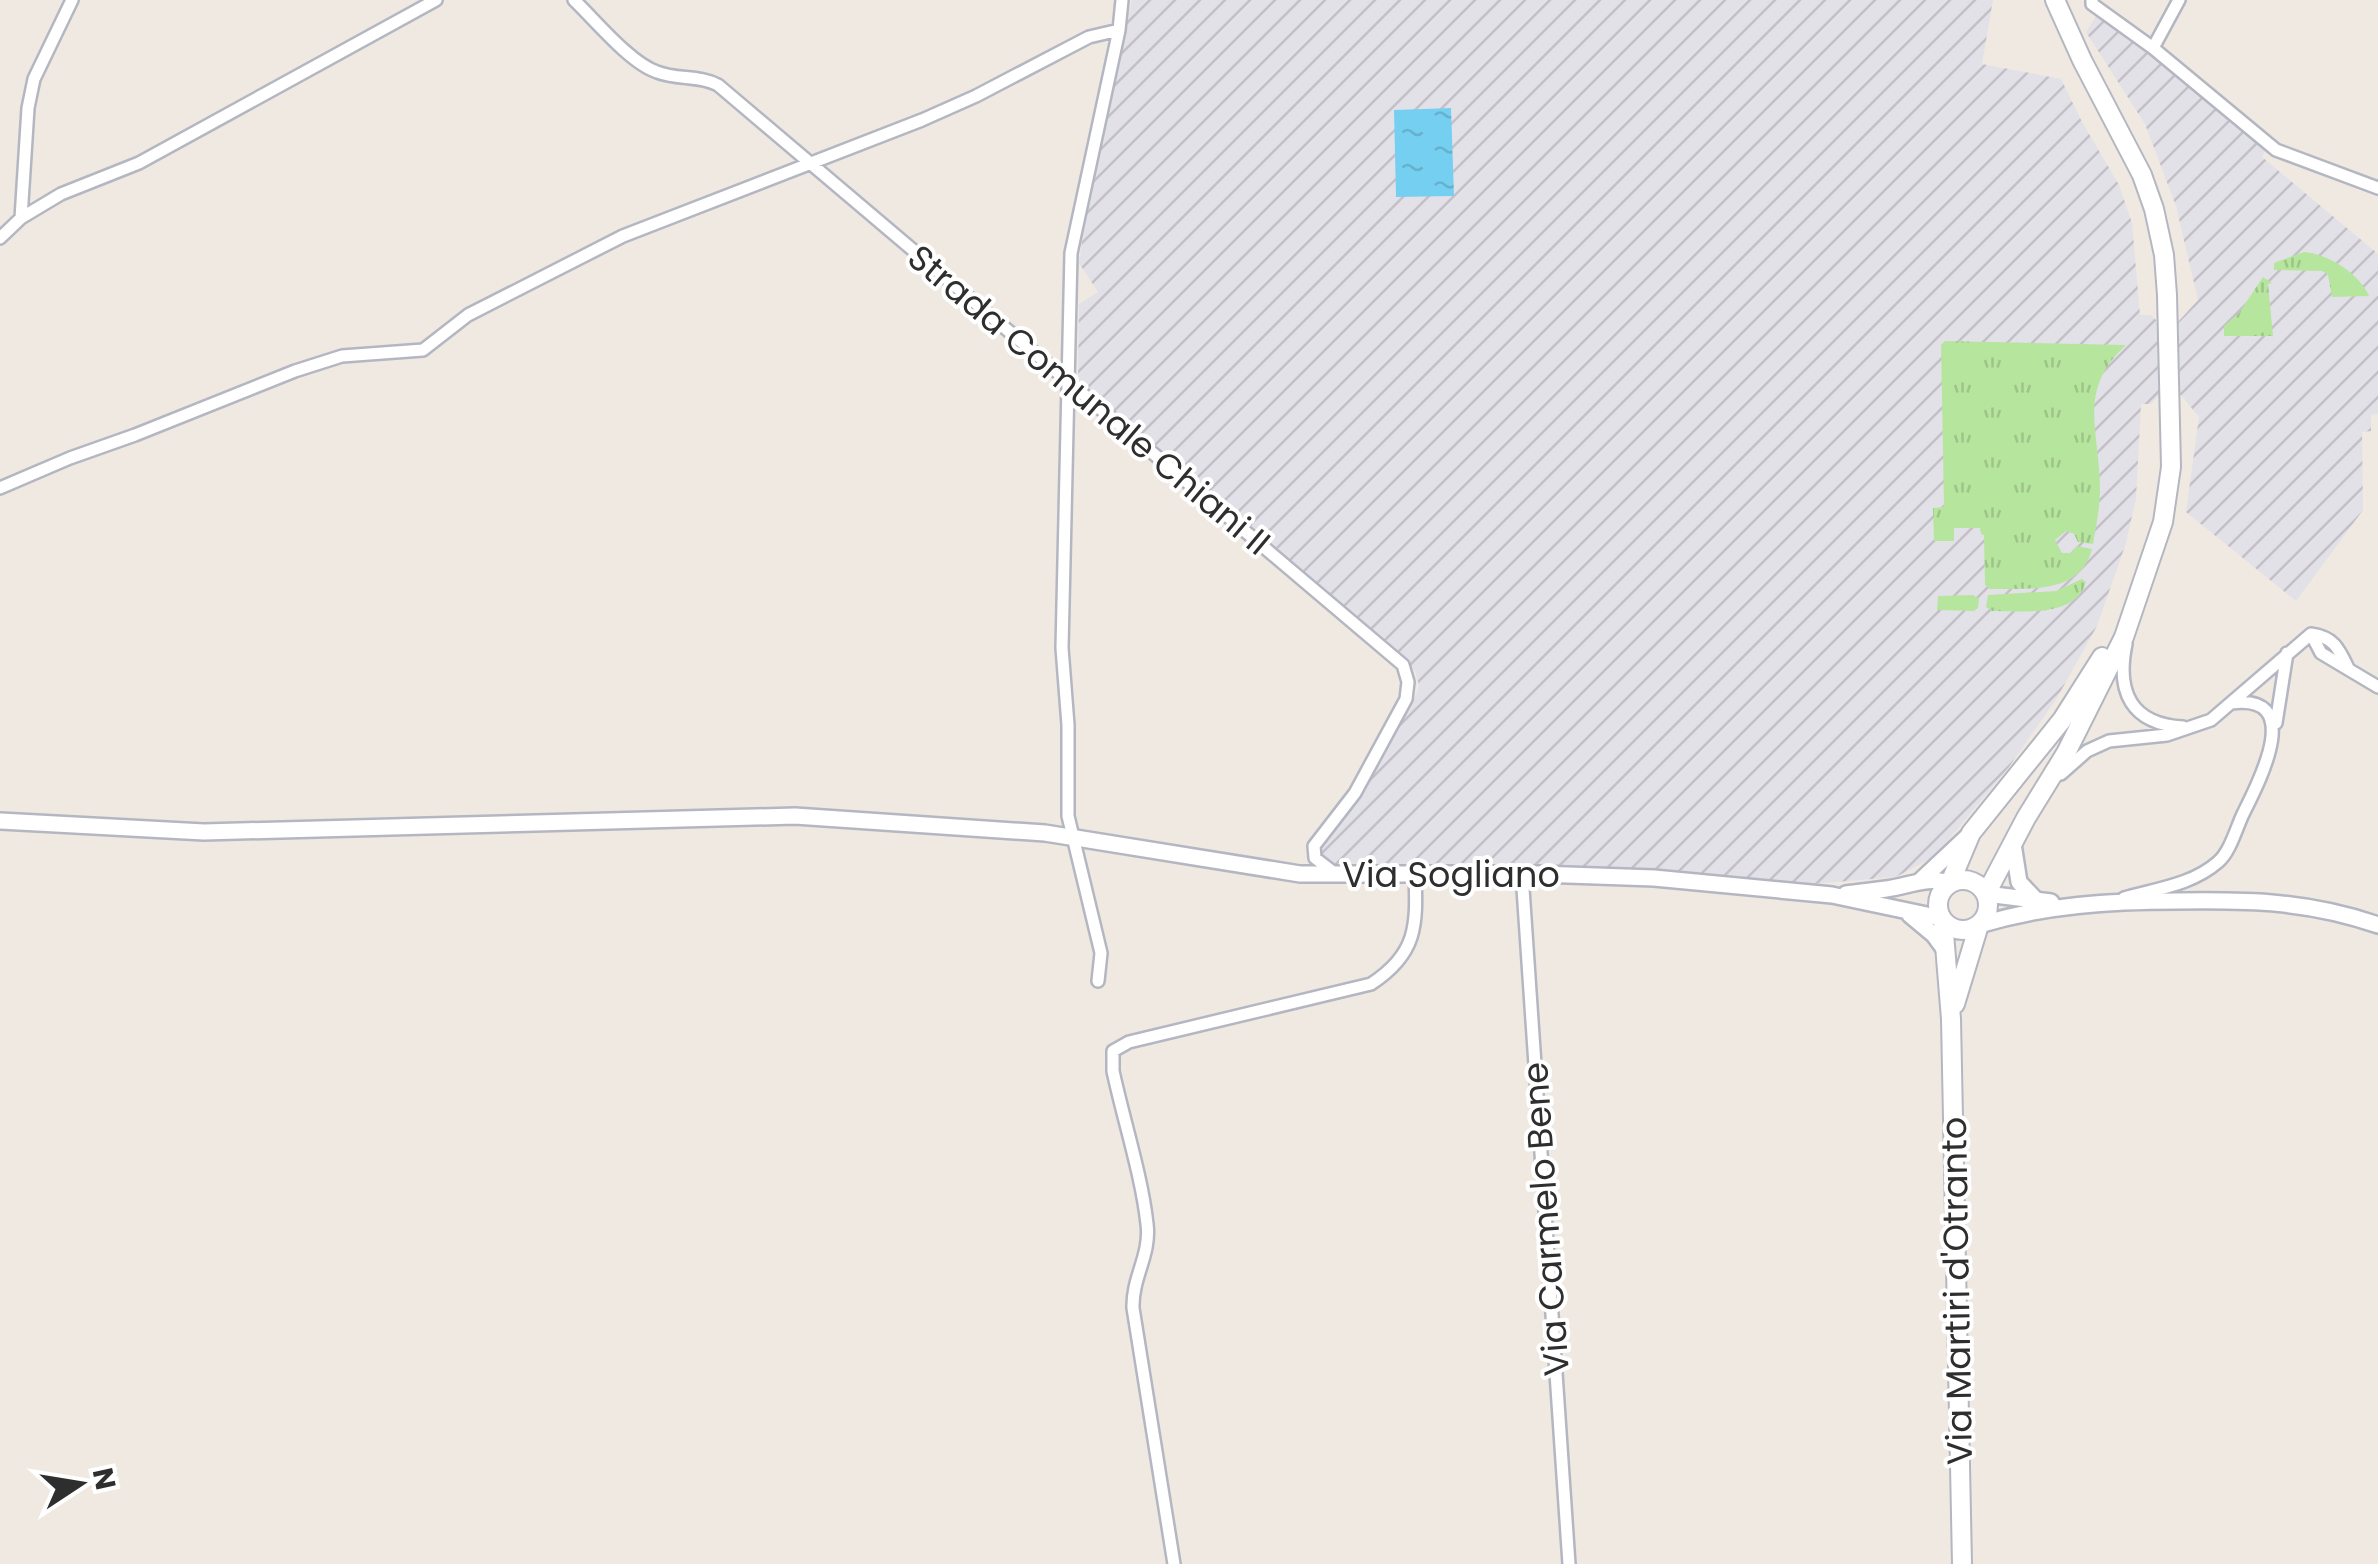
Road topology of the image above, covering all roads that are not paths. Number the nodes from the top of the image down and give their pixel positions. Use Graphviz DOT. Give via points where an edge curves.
graph roads {
  1 [pos="72,0"];
  2 [pos="436,0"];
  3 [pos="574,0"];
  4 [pos="1122,0"];
  5 [pos="2055,0"];
  6 [pos="2092,0"];
  7 [pos="2179,0"];
  8 [pos="1120,30"];
  9 [pos="2153,48"];
  10 [pos="810,164"];
  11 [pos="2378,188"];
  12 [pos="21,218"];
  13 [pos="0,238"];
  14 [pos="1070,382"];
  15 [pos="0,488"];
  16 [pos="2140,586"];
  17 [pos="2134,606"];
  18 [pos="2311,634"];
  19 [pos="2291,650"];
  20 [pos="2320,653"];
  21 [pos="2348,668"];
  22 [pos="2378,687"];
  23 [pos="2231,703"];
  24 [pos="2188,728"];
  25 [pos="2274,733"];
  26 [pos="2026,818"];
  27 [pos="0,821"];
  28 [pos="1971,833"];
  29 [pos="1072,839"];
  30 [pos="2013,844"];
  31 [pos="1522,874"];
  32 [pos="1337,875"];
  33 [pos="1415,875"];
  34 [pos="1920,880"];
  35 [pos="1950,883"];
  36 [pos="1986,894"];
  37 [pos="1832,895"];
  38 [pos="2036,900"];
  39 [pos="2114,901"];
  40 [pos="2070,904"];
  41 [pos="1903,910"];
  42 [pos="1942,920"];
  43 [pos="1979,925"];
  44 [pos="2378,925"];
  45 [pos="1945,950"];
  46 [pos="1098,981"];
  47 [pos="1952,1019"];
  48 [pos="1174,1564"];
  49 [pos="1569,1564"];
  50 [pos="1962,1564"];
  1 -- 12 [label="street" via="34,79"];
  2 -- 12 [label="street" via="139,163"];
  3 -- 10 [label="street, Strada Comunale Chiani II" via="641,62 657,72 710,80"];
  4 -- 8 [label="street"];
  5 -- 16 [label="main road" via="2142,174 2164,255 2171,466 2163,522"];
  6 -- 9 [label="street"];
  7 -- 9 [label="street"];
  8 -- 10 [label="street" via="1089,37 976,96"];
  8 -- 14 [label="street" via="1071,253"];
  9 -- 11 [label="street" via="2276,150"];
  10 -- 14 [label="street, Strada Comunale Chiani II"];
  10 -- 15 [label="street" via="623,236 468,315 423,350 342,356 295,371"];
  12 -- 13 [label="street"];
  14 -- 29 [label="street" via="1062,648"];
  14 -- 32 [label="street, Strada Comunale Chiani II" via="1403,665 1406,700 1355,793 1314,846 1315,858"];
  16 -- 17 [label="main road"];
  16 -- 28 [label="main road" via="2062,720"];
  17 -- 24 [label="street" via="2121,675 2126,694 2150,720"];
  17 -- 26 [label="main road" via="2095,697"];
  18 -- 19 [label="street"];
  18 -- 20 [label="street"];
  18 -- 21 [label="street" via="2333,641"];
  19 -- 20 [label="street"];
  19 -- 23 [label="street"];
  19 -- 25 [label="street"];
  20 -- 21 [label="street"];
  21 -- 22 [label="street"];
  23 -- 24 [label="street"];
  23 -- 25 [label="street" via="2256,705 2270,716"];
  24 -- 26 [label="street" via="2108,741 2087,751"];
  25 -- 39 [label="street" via="2222,860 2167,888"];
  26 -- 30 [label="main road"];
  27 -- 29 [label="street, Via Sogliano" via="204,832 795,816"];
  28 -- 34 [label="street"];
  28 -- 35 [label="main road"];
  29 -- 32 [label="street, Via Sogliano"];
  29 -- 46 [label="street" via="1101,953"];
  30 -- 36 [label="main road"];
  30 -- 38 [label="street" via="2019,882"];
  31 -- 33 [label="street, Via Sogliano"];
  31 -- 37 [label="street, Via Sogliano"];
  31 -- 49 [label="street, Via Carmelo Bene"];
  32 -- 33 [label="street, Via Sogliano"];
  33 -- 48 [label="street" via="1417,919 1408,948 1393,970 1371,984 1113,1051 1148,1224 1133,1308"];
  34 -- 35 [label="street, Via Sogliano"];
  34 -- 37 [label="street, Via Sogliano"];
  35 -- 36 [label="main road, Via Sogliano" via="1974,882"];
  35 -- 42 [label="main road" via="1939,896"];
  36 -- 38 [label="street, Via Sogliano"];
  36 -- 43 [label="main road" via="1988,911"];
  37 -- 41 [label="street, Via Sogliano"];
  38 -- 40 [label="street, Via Sogliano"];
  39 -- 40 [label="street, Via Sogliano"];
  39 -- 44 [label="street, Via Sogliano" via="2280,902"];
  40 -- 43 [label="street, Via Sogliano"];
  41 -- 42 [label="street, Via Sogliano"];
  41 -- 45 [label="street, Via Sogliano"];
  42 -- 43 [label="main road, Via Sogliano" via="1956,930"];
  42 -- 45 [label="main road, Via Martiri d'Otranto"];
  43 -- 47 [label="main road, Via Martiri d'Otranto"];
  45 -- 47 [label="main road, Via Martiri d'Otranto"];
  47 -- 50 [label="main road, Via Martiri d'Otranto"];
}
